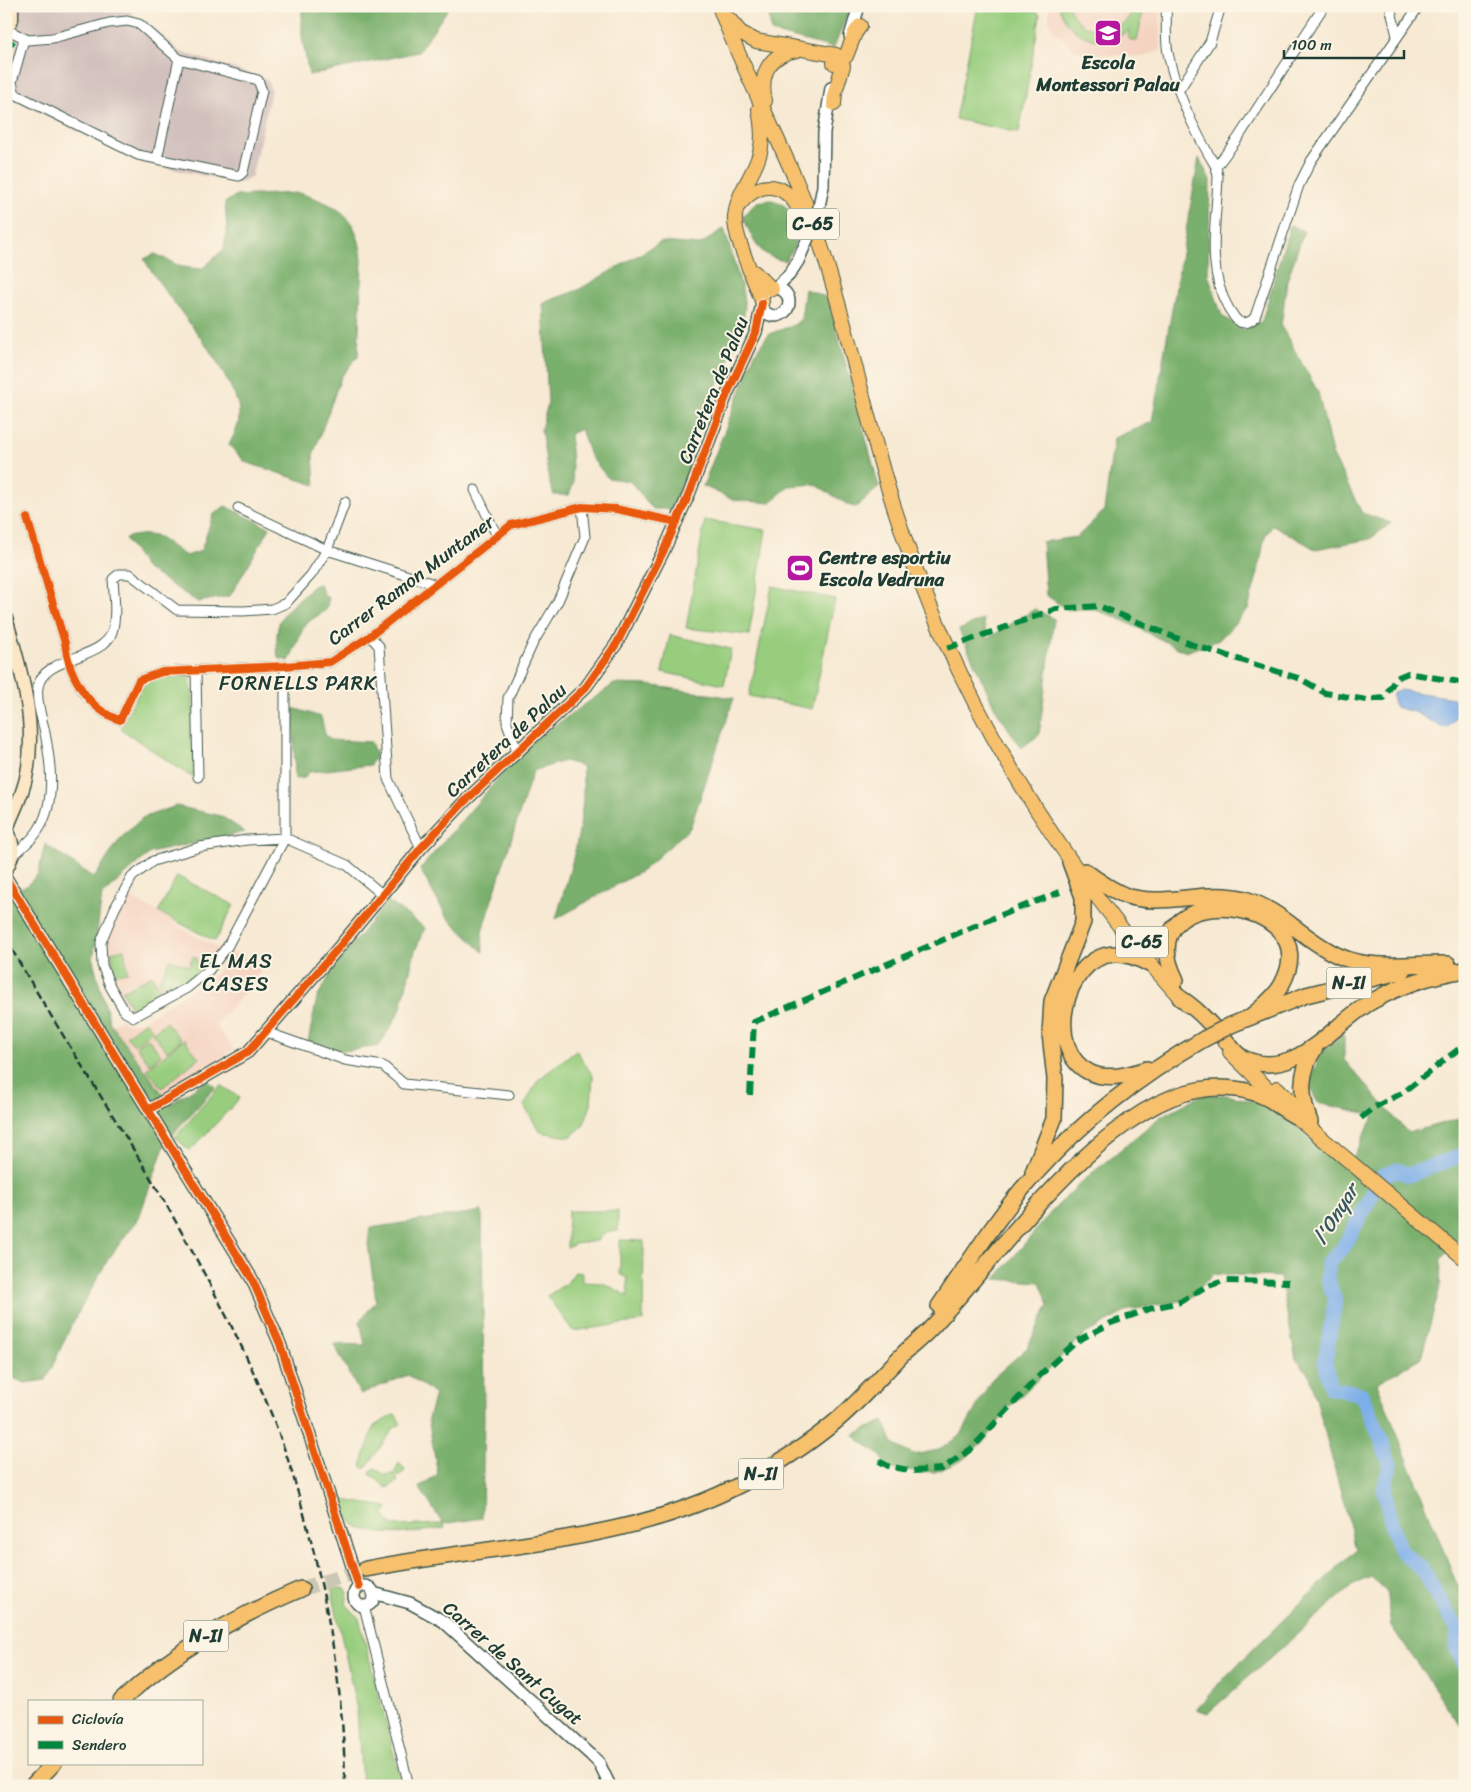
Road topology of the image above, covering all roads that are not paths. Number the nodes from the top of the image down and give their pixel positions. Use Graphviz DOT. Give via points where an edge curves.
graph roads {
  1 [pos="12,6"];
  2 [pos="859,6"];
  3 [pos="866,6"];
  4 [pos="1166,6"];
  5 [pos="1221,6"];
  6 [pos="1324,6"];
  7 [pos="1390,6"];
  8 [pos="1419,6"];
  9 [pos="720,8"];
  10 [pos="860,26"];
  11 [pos="7,31"];
  12 [pos="1397,36"];
  13 [pos="24,39"];
  14 [pos="847,44"];
  15 [pos="803,49"];
  16 [pos="830,57"];
  17 [pos="180,59"];
  18 [pos="835,76"];
  19 [pos="751,80"];
  20 [pos="1179,90"];
  21 [pos="834,104"];
  22 [pos="771,125"];
  23 [pos="824,152"];
  24 [pos="157,159"];
  25 [pos="1216,167"];
  26 [pos="736,208"];
  27 [pos="750,268"];
  28 [pos="790,275"];
  29 [pos="774,288"];
  30 [pos="835,291"];
  31 [pos="788,298"];
  32 [pos="762,302"];
  33 [pos="780,314"];
  34 [pos="756,332"];
  35 [pos="475,490"];
  36 [pos="345,502"];
  37 [pos="582,507"];
  38 [pos="238,508"];
  39 [pos="27,518"];
  40 [pos="677,522"];
  41 [pos="497,536"];
  42 [pos="327,550"];
  43 [pos="434,584"];
  44 [pos="6,618"];
  45 [pos="370,636"];
  46 [pos="67,662"];
  47 [pos="286,666"];
  48 [pos="196,670"];
  49 [pos="518,753"];
  50 [pos="198,777"];
  51 [pos="22,791"];
  52 [pos="6,812"];
  53 [pos="1042,817"];
  54 [pos="7,828"];
  55 [pos="285,838"];
  56 [pos="421,848"];
  57 [pos="12,857"];
  58 [pos="1070,862"];
  59 [pos="6,869"];
  60 [pos="1085,871"];
  61 [pos="6,878"];
  62 [pos="384,895"];
  63 [pos="1465,962"];
  64 [pos="1448,964"];
  65 [pos="1151,965"];
  66 [pos="1465,970"];
  67 [pos="1176,980"];
  68 [pos="1180,998"];
  69 [pos="1254,1014"];
  70 [pos="266,1032"];
  71 [pos="1317,1044"];
  72 [pos="1249,1060"];
  73 [pos="1158,1066"];
  74 [pos="510,1095"];
  75 [pos="148,1110"];
  76 [pos="1304,1119"];
  77 [pos="1029,1182"];
  78 [pos="1465,1259"];
  79 [pos="904,1354"];
  80 [pos="366,1569"];
  81 [pos="359,1587"];
  82 [pos="301,1589"];
  83 [pos="373,1593"];
  84 [pos="364,1606"];
  85 [pos="122,1700"];
  86 [pos="53,1764"];
  87 [pos="32,1786"];
  88 [pos="409,1786"];
  89 [pos="610,1786"];
  1 -- 11 [label="main road" via="12,19"];
  2 -- 14 [label="street"];
  3 -- 10 [label="street"];
  4 -- 20 [label="street" via="1168,52"];
  5 -- 20 [label="street" via="1210,42"];
  6 -- 25 [label="street"];
  7 -- 12 [label="street"];
  8 -- 12 [label="street"];
  9 -- 15 [label="main road" via="740,32 752,39"];
  9 -- 19 [label="main road, C-65"];
  10 -- 16 [label="main road" via="846,56"];
  10 -- 21 [label="street"];
  11 -- 13 [label="street"];
  12 -- 25 [label="street" via="1311,161 1299,185 1255,317 1247,323 1234,318 1216,276"];
  13 -- 17 [label="street" via="53,38 127,21 139,24"];
  13 -- 24 [label="street" via="12,82 15,94 138,155"];
  14 -- 16 [label="main road"];
  15 -- 16 [label="main road"];
  15 -- 22 [label="main road" via="776,57 764,74 762,88"];
  16 -- 18 [label="main road"];
  16 -- 21 [label="main road" via="842,66"];
  17 -- 24 [label="street"];
  17 -- 24 [label="street" via="258,80 262,91 243,172 239,176"];
  18 -- 23 [label="street" via="826,111"];
  19 -- 22 [label="main road, C-65"];
  19 -- 26 [label="main road" via="760,116 762,143 758,160"];
  20 -- 25 [label="street" via="1187,114"];
  21 -- 23 [label="street"];
  22 -- 30 [label="main road, C-65" via="809,212"];
  23 -- 28 [label="street, bridge" via="823,186 817,217"];
  26 -- 27 [label="main road" via="736,229"];
  26 -- 30 [label="main road" via="748,194 761,188 779,189 791,196 811,235 823,273"];
  27 -- 29 [label="main road"];
  27 -- 32 [label="main road"];
  28 -- 29 [label="street"];
  28 -- 31 [label="street"];
  29 -- 31 [label="street" via="783,290"];
  29 -- 32 [label="street" via="765,293"];
  30 -- 53 [label="main road, C-65" via="894,506 925,594 979,712"];
  31 -- 33 [label="street" via="788,306"];
  32 -- 33 [label="street" via="767,313"];
  32 -- 34 [label="street, Carretera de Palau"];
  33 -- 34 [label="street, Carretera de Palau"];
  34 -- 40 [label="street, Carretera de Palau" via="730,386"];
  35 -- 41 [label="street"];
  36 -- 42 [label="street"];
  37 -- 40 [label="street, Carrer Ramon Muntaner" via="616,509"];
  37 -- 41 [label="street, Carrer Ramon Muntaner" via="511,525"];
  37 -- 49 [label="street" via="585,537 558,601 533,644 508,698 507,723"];
  38 -- 42 [label="street"];
  39 -- 46 [label="street" via="65,643"];
  40 -- 49 [label="street, Carretera de Palau" via="617,643 586,687"];
  41 -- 43 [label="street, Carrer Ramon Muntaner"];
  42 -- 43 [label="street"];
  42 -- 46 [label="street" via="311,575 286,603 272,608 177,610 130,574 120,574 114,579 112,633 103,645"];
  43 -- 45 [label="street, Carrer Ramon Muntaner"];
  44 -- 51 [label="main road" via="27,696 30,742"];
  45 -- 47 [label="street, Carrer Ramon Muntaner" via="330,662"];
  45 -- 56 [label="street" via="379,646 388,779"];
  46 -- 48 [label="street, Carrer Ramon Muntaner" via="84,695 120,720 139,680 162,672"];
  46 -- 57 [label="street" via="43,676 38,688 50,770 46,815 35,835"];
  47 -- 48 [label="street, Carrer Ramon Muntaner"];
  47 -- 55 [label="street"];
  48 -- 50 [label="street"];
  49 -- 56 [label="street, Carretera de Palau" via="464,802"];
  51 -- 52 [label="main road"];
  51 -- 54 [label="main road" via="18,808"];
  53 -- 58 [label="main road, C-65"];
  53 -- 60 [label="main road, C-65"];
  54 -- 57 [label="main road" via="12,841"];
  55 -- 55 [label="street" via="200,847 153,861 132,877 101,942 102,965 124,1012 134,1017 187,988 209,970 227,947"];
  55 -- 62 [label="street" via="347,865"];
  56 -- 62 [label="street, Carretera de Palau"];
  57 -- 59 [label="main road"];
  58 -- 65 [label="main road, C-65"];
  58 -- 77 [label="highway" via="1084,897 1083,922 1052,1001 1050,1034 1055,1079 1054,1119"];
  60 -- 64 [label="highway" via="1111,888 1138,898 1209,895 1259,904 1320,946 1355,962 1375,965"];
  60 -- 67 [label="main road, C-65"];
  61 -- 75 [label="street"];
  62 -- 70 [label="street, Carretera de Palau"];
  63 -- 64 [label="highway, N-II"];
  64 -- 69 [label="highway, N-II" via="1338,986"];
  65 -- 68 [label="main road, C-65"];
  65 -- 73 [label="highway" via="1132,956 1114,954 1091,962 1076,979 1070,993 1064,1022 1065,1038 1074,1060 1090,1073 1115,1077"];
  66 -- 71 [label="highway" via="1411,983 1384,995 1352,1015"];
  67 -- 69 [label="highway" via="1168,952 1170,936 1183,918 1212,907 1240,909 1257,915 1277,929 1288,947 1289,957 1283,983"];
  67 -- 72 [label="main road, C-65"];
  68 -- 72 [label="highway" via="1192,1005 1241,1057"];
  68 -- 76 [label="main road, C-65" via="1236,1059"];
  69 -- 73 [label="highway, N-II, bridge"];
  70 -- 74 [label="street" via="346,1060 383,1066 404,1084"];
  70 -- 75 [label="street, Carretera de Palau" via="248,1052"];
  71 -- 72 [label="highway" via="1279,1064"];
  71 -- 76 [label="highway" via="1305,1064 1302,1078"];
  72 -- 76 [label="main road, C-65"];
  73 -- 77 [label="highway, N-II" via="1086,1122"];
  75 -- 81 [label="street" via="252,1278 280,1344"];
  76 -- 78 [label="main road, C-65"];
  76 -- 79 [label="highway" via="1262,1096 1224,1088 1182,1094 1144,1112 1064,1178 932,1327"];
  77 -- 79 [label="highway, N-II"];
  79 -- 80 [label="highway, N-II" via="841,1417 804,1447 744,1483 693,1506 585,1535"];
  81 -- 83 [label="street" via="368,1587"];
  81 -- 84 [label="street" via="354,1598"];
  82 -- 85 [label="highway, N-II" via="237,1618 205,1637 156,1670"];
  83 -- 84 [label="street" via="372,1602"];
  83 -- 89 [label="street, Carrer de Sant Cugat" via="410,1603 443,1621 591,1755 599,1763"];
  84 -- 88 [label="street"];
  86 -- 87 [label="highway"];
}
